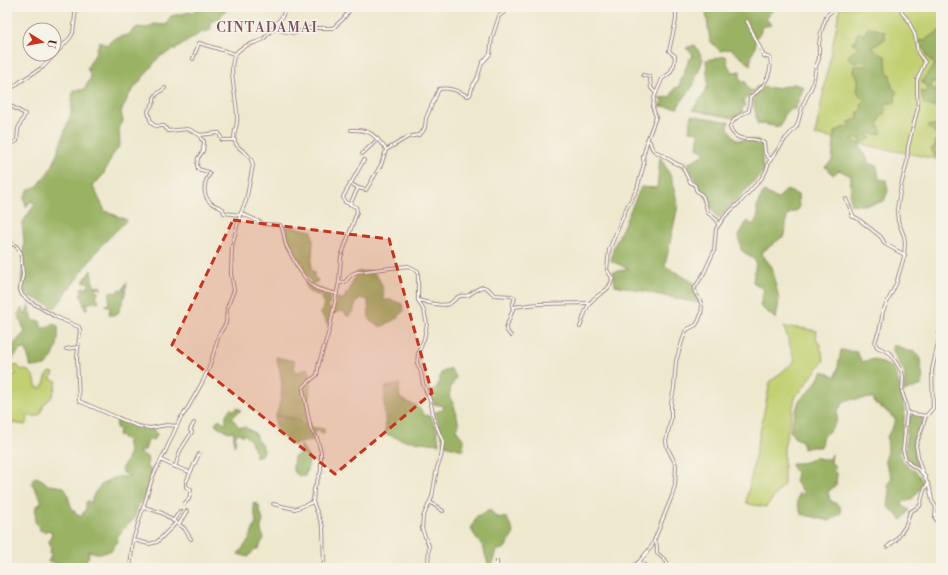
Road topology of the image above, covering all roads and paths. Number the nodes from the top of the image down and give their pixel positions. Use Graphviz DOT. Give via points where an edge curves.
graph roads {
  1 [pos="69,7"];
  2 [pos="76,7"];
  3 [pos="286,7"];
  4 [pos="352,7"];
  5 [pos="509,7"];
  6 [pos="676,7"];
  7 [pos="837,7"];
  8 [pos="901,7"];
  9 [pos="75,11"];
  10 [pos="747,21"];
  11 [pos="272,29"];
  12 [pos="235,54"];
  13 [pos="193,59"];
  14 [pos="643,76"];
  15 [pos="165,88"];
  16 [pos="7,92"];
  17 [pos="656,93"];
  18 [pos="7,104"];
  19 [pos="350,130"];
  20 [pos="200,135"];
  21 [pos="378,139"];
  22 [pos="234,140"];
  23 [pos="647,140"];
  24 [pos="7,146"];
  25 [pos="386,149"];
  26 [pos="362,154"];
  27 [pos="364,160"];
  28 [pos="771,160"];
  29 [pos="350,183"];
  30 [pos="358,188"];
  31 [pos="846,198"];
  32 [pos="350,204"];
  33 [pos="240,214"];
  34 [pos="719,225"];
  35 [pos="7,240"];
  36 [pos="905,255"];
  37 [pos="339,283"];
  38 [pos="337,294"];
  39 [pos="418,300"];
  40 [pos="590,303"];
  41 [pos="512,307"];
  42 [pos="580,327"];
  43 [pos="939,334"];
  44 [pos="511,336"];
  45 [pos="78,347"];
  46 [pos="66,349"];
  47 [pos="907,413"];
  48 [pos="926,416"];
  49 [pos="194,423"];
  50 [pos="177,426"];
  51 [pos="199,454"];
  52 [pos="161,460"];
  53 [pos="175,466"];
  54 [pos="190,472"];
  55 [pos="925,476"];
  56 [pos="928,484"];
  57 [pos="313,502"];
  58 [pos="430,502"];
  59 [pos="184,504"];
  60 [pos="273,504"];
  61 [pos="144,508"];
  62 [pos="180,511"];
  63 [pos="187,511"];
  64 [pos="443,511"];
  65 [pos="176,523"];
  66 [pos="941,526"];
  67 [pos="191,539"];
  68 [pos="133,540"];
  69 [pos="654,541"];
  70 [pos="887,547"];
  71 [pos="497,561"];
  72 [pos="639,562"];
  73 [pos="936,566"];
  74 [pos="941,566"];
  75 [pos="668,567"];
  76 [pos="130,568"];
  77 [pos="324,568"];
  78 [pos="426,568"];
  79 [pos="497,568"];
  80 [pos="630,568"];
  81 [pos="649,568"];
  82 [pos="659,568"];
  83 [pos="671,568"];
  1 -- 9 [label="street"];
  2 -- 9 [label="street"];
  3 -- 11 [label="street"];
  4 -- 11 [label="street" via="333,28 310,28 295,34"];
  5 -- 25 [label="street" via="499,16 492,36 490,54 482,63 470,95 450,89 439,89 426,118 423,132"];
  6 -- 17 [label="street" via="669,52 676,56 675,63 670,73 662,79"];
  7 -- 28 [label="street" via="827,15 821,32 819,59 813,84 797,126"];
  8 -- 36 [label="street" via="915,35 918,53 925,62 917,80 918,107 897,210 904,236"];
  9 -- 16 [label="street" via="73,33 70,38 43,67"];
  10 -- 28 [label="street" via="764,56 770,58 771,64 764,85 750,97 749,111 734,120 730,128 736,136 757,139 764,143 764,153"];
  11 -- 12 [label="street" via="263,39 244,46"];
  12 -- 13 [label="street" via="199,43"];
  12 -- 22 [label="street" via="233,68 237,121"];
  14 -- 17 [label="street" via="650,77 651,88"];
  15 -- 20 [label="street" via="157,94 148,110 152,124 164,126 168,132 188,129"];
  17 -- 23 [label="street" via="653,107 656,116"];
  18 -- 24 [label="street" via="25,114 18,129 17,141"];
  19 -- 21 [label="street" via="365,131"];
  20 -- 22 [label="street" via="219,133 222,140"];
  20 -- 33 [label="street" via="204,141 204,151 198,157 198,169 210,174 205,180 205,195 211,203 224,210 224,213"];
  21 -- 25 [label="street"];
  21 -- 26 [label="street"];
  22 -- 33 [label="street" via="253,165 246,201"];
  23 -- 34 [label="street" via="655,152 682,166 687,178 703,196 708,214 717,220"];
  23 -- 40 [label="street" via="644,165 637,189 609,250 606,270 612,278 611,284"];
  25 -- 30 [label="street" via="382,162 366,190"];
  27 -- 29 [label="street"];
  28 -- 34 [label="street" via="761,179"];
  29 -- 30 [label="street"];
  29 -- 32 [label="street" via="343,199"];
  30 -- 32 [label="street"];
  31 -- 36 [label="street" via="853,216 881,237 885,244"];
  32 -- 37 [label="street" via="356,207 357,212 341,257"];
  33 -- 38 [label="street" via="260,222 280,225 283,228 286,245 305,279 315,288"];
  33 -- 50 [label="street" via="232,246 231,274 234,290 227,308 226,322 216,341 209,368"];
  34 -- 69 [label="street" via="715,231 714,251 694,289 701,303 700,318 696,325 685,332 678,353 666,441 676,465 675,480 672,496"];
  35 -- 45 [label="street" via="21,253 22,294 50,314 79,327"];
  36 -- 47 [label="street" via="874,342 877,347 890,354 902,372 902,392"];
  37 -- 38 [label="street"];
  37 -- 39 [label="street" via="346,282 355,272 409,266 418,271"];
  38 -- 57 [label="street" via="317,375 303,390 310,430 317,438 321,452 322,470 314,489"];
  39 -- 41 [label="street" via="448,304 482,286 494,295 514,297"];
  39 -- 58 [label="street" via="427,324 417,363 443,442"];
  40 -- 41 [label="street"];
  40 -- 42 [label="street"];
  41 -- 44 [label="street" via="506,328"];
  43 -- 48 [label="street" via="932,370 933,406"];
  45 -- 46 [label="street"];
  45 -- 50 [label="street" via="79,401 137,426"];
  47 -- 48 [label="street"];
  47 -- 55 [label="street" via="903,443 905,457"];
  48 -- 55 [label="street" via="916,445"];
  49 -- 53 [label="street"];
  50 -- 52 [label="street"];
  51 -- 54 [label="street"];
  52 -- 53 [label="street"];
  52 -- 61 [label="street" via="153,476"];
  53 -- 54 [label="street"];
  54 -- 59 [label="street" via="186,486 191,489"];
  55 -- 56 [label="street"];
  56 -- 66 [label="street" via="936,509 935,518"];
  56 -- 70 [label="street" via="920,506 910,512 896,540"];
  57 -- 60 [label="street" via="295,510"];
  57 -- 77 [label="street" via="323,527"];
  58 -- 64 [label="street"];
  58 -- 78 [label="street" via="423,515 422,524 429,546"];
  61 -- 65 [label="street" via="162,513"];
  61 -- 68 [label="street"];
  62 -- 65 [label="street"];
  63 -- 65 [label="street"];
  65 -- 67 [label="street" via="185,529"];
  65 -- 68 [label="street" via="154,544"];
  68 -- 76 [label="street"];
  69 -- 72 [label="street"];
  69 -- 75 [label="street" via="658,546 657,553 667,562"];
  71 -- 79 [label="street"];
  72 -- 80 [label="street"];
  72 -- 81 [label="street"];
  73 -- 74 [label="street"];
  75 -- 82 [label="street"];
  75 -- 83 [label="street"];
}
